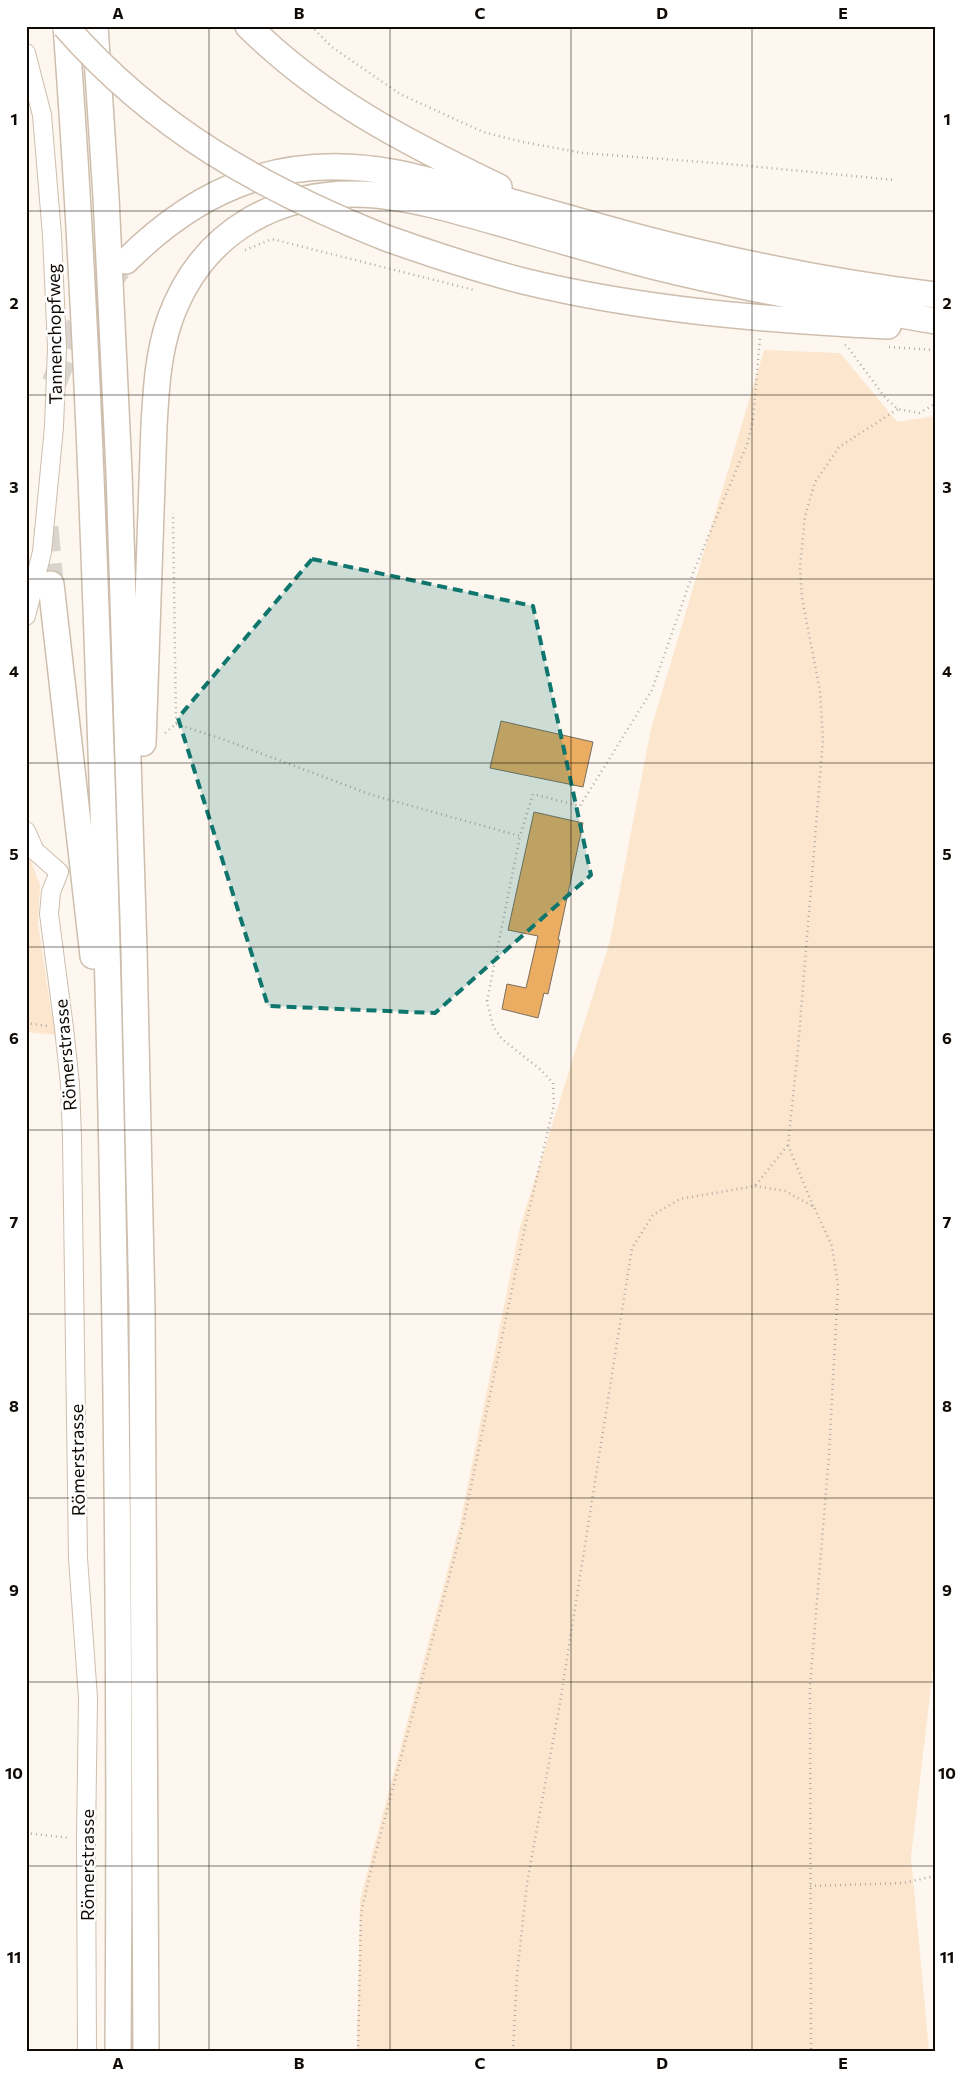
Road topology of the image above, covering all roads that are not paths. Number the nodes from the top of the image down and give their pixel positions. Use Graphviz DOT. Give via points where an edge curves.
graph roads {
  1 [pos="66,26"];
  2 [pos="95,26"];
  3 [pos="248,26"];
  4 [pos="26,53"];
  5 [pos="547,210"];
  6 [pos="126,261"];
  7 [pos="934,295"];
  8 [pos="935,321"];
  9 [pos="935,328"];
  10 [pos="50,584"];
  11 [pos="26,616"];
  12 [pos="26,831"];
  13 [pos="134,950"];
  14 [pos="110,1090"];
  15 [pos="87,2051"];
  16 [pos="118,2051"];
  17 [pos="146,2051"];
  1 -- 9 [label="highway, bridge" via="147,106 234,167 299,202 386,238 490,272 604,297 805,322"];
  1 -- 14 [label="highway" via="91,472"];
  2 -- 13 [label="highway" via="119,472"];
  3 -- 5 [label="highway" via="304,76 367,119"];
  4 -- 11 [label="street, Tannenchopfweg" via="42,115 57,348 54,427 42,552"];
  5 -- 6 [label="highway" via="396,173 352,168 302,169 245,181 204,199 171,220"];
  5 -- 7 [label="highway" via="733,261 823,279"];
  8 -- 13 [label="highway" via="728,284 452,210 389,197 337,194 302,199 262,213 232,232 206,256 188,281 170,320 160,360 154,426"];
  10 -- 14 [label="highway"];
  12 -- 15 [label="street, Römerstrasse" via="35,852 59,872 51,892 49,914 64,1028 72,1138 78,1558 88,1698"];
  13 -- 17 [label="highway" via="142,1309"];
  14 -- 16 [label="highway" via="117,1433"];
}
